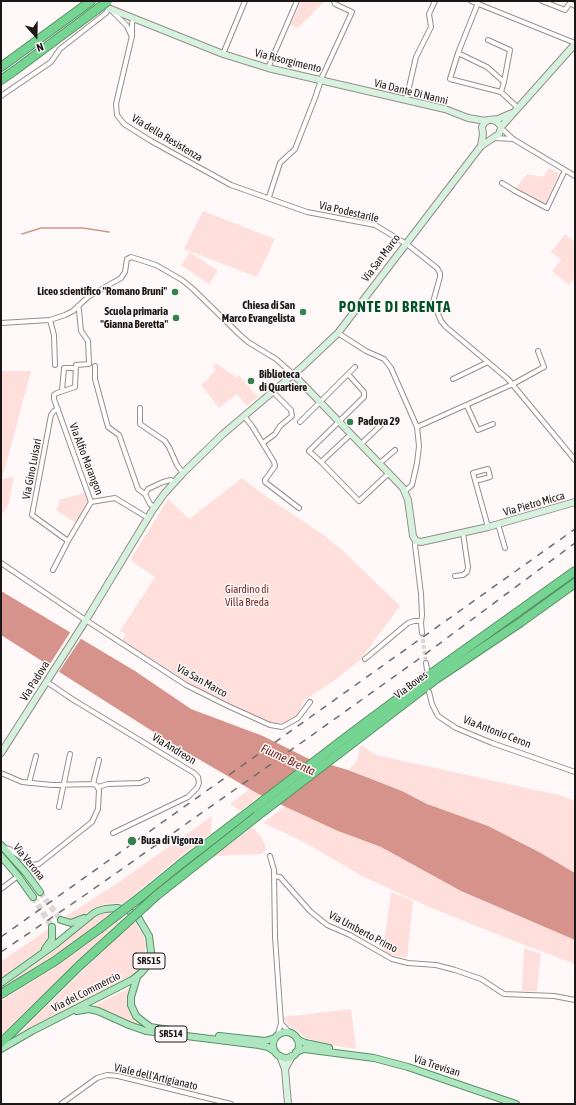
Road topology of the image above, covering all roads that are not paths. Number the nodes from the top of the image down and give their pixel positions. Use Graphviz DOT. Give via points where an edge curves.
graph roads {
  1 [pos="91,1"];
  2 [pos="245,1"];
  3 [pos="297,1"];
  4 [pos="334,1"];
  5 [pos="435,1"];
  6 [pos="471,1"];
  7 [pos="542,1"];
  8 [pos="478,3"];
  9 [pos="109,6"];
  10 [pos="575,6"];
  11 [pos="134,18"];
  12 [pos="132,36"];
  13 [pos="488,40"];
  14 [pos="575,44"];
  15 [pos="223,54"];
  16 [pos="458,54"];
  17 [pos="4,65"];
  18 [pos="268,68"];
  19 [pos="1,80"];
  20 [pos="320,80"];
  21 [pos="504,82"];
  22 [pos="349,87"];
  23 [pos="501,92"];
  24 [pos="1,96"];
  25 [pos="406,100"];
  26 [pos="515,110"];
  27 [pos="468,118"];
  28 [pos="489,121"];
  29 [pos="501,128"];
  30 [pos="482,133"];
  31 [pos="513,138"];
  32 [pos="493,139"];
  33 [pos="481,146"];
  34 [pos="565,170"];
  35 [pos="575,176"];
  36 [pos="502,183"];
  37 [pos="269,197"];
  38 [pos="405,243"];
  39 [pos="78,306"];
  40 [pos="50,320"];
  41 [pos="1,323"];
  42 [pos="338,333"];
  43 [pos="538,351"];
  44 [pos="488,362"];
  45 [pos="55,365"];
  46 [pos="95,366"];
  47 [pos="355,367"];
  48 [pos="75,368"];
  49 [pos="348,374"];
  50 [pos="294,375"];
  51 [pos="453,380"];
  52 [pos="513,384"];
  53 [pos="62,391"];
  54 [pos="273,392"];
  55 [pos="320,402"];
  56 [pos="467,406"];
  57 [pos="140,408"];
  58 [pos="58,409"];
  59 [pos="244,416"];
  60 [pos="300,422"];
  61 [pos="338,422"];
  62 [pos="384,422"];
  63 [pos="493,424"];
  64 [pos="417,427"];
  65 [pos="351,434"];
  66 [pos="263,443"];
  67 [pos="361,444"];
  68 [pos="395,450"];
  69 [pos="575,460"];
  70 [pos="321,462"];
  71 [pos="380,463"];
  72 [pos="183,473"];
  73 [pos="389,473"];
  74 [pos="475,482"];
  75 [pos="174,483"];
  76 [pos="405,491"];
  77 [pos="145,494"];
  78 [pos="91,502"];
  79 [pos="575,502"];
  80 [pos="154,508"];
  81 [pos="298,508"];
  82 [pos="148,518"];
  83 [pos="498,524"];
  84 [pos="488,527"];
  85 [pos="463,533"];
  86 [pos="414,538"];
  87 [pos="68,541"];
  88 [pos="505,548"];
  89 [pos="1,563"];
  90 [pos="53,570"];
  91 [pos="575,571"];
  92 [pos="455,576"];
  93 [pos="575,583"];
  94 [pos="86,620"];
  95 [pos="421,621"];
  96 [pos="422,633"];
  97 [pos="365,659"];
  98 [pos="426,663"];
  99 [pos="427,670"];
  100 [pos="49,681"];
  101 [pos="429,692"];
  102 [pos="310,702"];
  103 [pos="350,739"];
  104 [pos="1,753"];
  105 [pos="70,754"];
  106 [pos="36,756"];
  107 [pos="99,760"];
  108 [pos="575,772"];
  109 [pos="1,773"];
  110 [pos="147,780"];
  111 [pos="28,783"];
  112 [pos="93,784"];
  113 [pos="63,785"];
  114 [pos="98,787"];
  115 [pos="59,807"];
  116 [pos="265,810"];
  117 [pos="113,833"];
  118 [pos="3,846"];
  119 [pos="1,856"];
  120 [pos="270,856"];
  121 [pos="18,876"];
  122 [pos="274,876"];
  123 [pos="1,889"];
  124 [pos="40,892"];
  125 [pos="33,897"];
  126 [pos="94,913"];
  127 [pos="61,920"];
  128 [pos="52,927"];
  129 [pos="41,954"];
  130 [pos="137,977"];
  131 [pos="1,983"];
  132 [pos="1,994"];
  133 [pos="575,1000"];
  134 [pos="72,1012"];
  135 [pos="281,1023"];
  136 [pos="289,1032"];
  137 [pos="276,1036"];
  138 [pos="297,1039"];
  139 [pos="1,1043"];
  140 [pos="1,1049"];
  141 [pos="274,1051"];
  142 [pos="294,1054"];
  143 [pos="350,1054"];
  144 [pos="280,1056"];
  145 [pos="285,1069"];
  146 [pos="220,1103"];
  147 [pos="61,1104"];
  148 [pos="231,1104"];
  149 [pos="288,1104"];
  150 [pos="516,1104"];
  1 -- 17 [label="highway"];
  2 -- 15 [label="street"];
  3 -- 18 [label="street"];
  4 -- 20 [label="street" via="335,4 352,12"];
  5 -- 25 [label="street" via="429,14 431,27 416,57"];
  6 -- 8 [label="street"];
  7 -- 10 [label="street" via="564,10 570,3"];
  8 -- 14 [label="street"];
  8 -- 16 [label="street"];
  9 -- 11 [label="main road, Via Risorgimento"];
  9 -- 12 [label="street" via="127,26"];
  9 -- 19 [label="highway, bridge"];
  9 -- 24 [label="street" via="106,13 60,49 51,62"];
  11 -- 12 [label="street, Via della Resistenza"];
  11 -- 15 [label="main road, Via Risorgimento"];
  12 -- 37 [label="street, Via della Resistenza" via="116,104 117,115 124,124 219,179"];
  13 -- 21 [label="street" via="510,50"];
  14 -- 26 [label="main road"];
  15 -- 18 [label="main road, Via Risorgimento"];
  16 -- 21 [label="street" via="487,67"];
  16 -- 23 [label="street" via="450,80"];
  18 -- 20 [label="main road, Via Risorgimento"];
  20 -- 22 [label="main road, Via Risorgimento"];
  20 -- 37 [label="street" via="295,149 280,163"];
  21 -- 23 [label="street"];
  22 -- 25 [label="main road, Via Dante Di Nanni"];
  23 -- 26 [label="street"];
  25 -- 27 [label="main road, Via Dante Di Nanni" via="445,109"];
  26 -- 28 [label="main road"];
  26 -- 29 [label="main road"];
  27 -- 28 [label="main road, Via Dante Di Nanni"];
  27 -- 30 [label="main road, Via Dante Di Nanni"];
  28 -- 29 [label="main road" via="496,121"];
  28 -- 30 [label="main road" via="482,127"];
  29 -- 31 [label="street"];
  29 -- 32 [label="main road" via="500,134"];
  30 -- 32 [label="main road" via="486,138"];
  30 -- 33 [label="main road"];
  31 -- 32 [label="street"];
  31 -- 34 [label="street"];
  32 -- 33 [label="main road, Via San Marco"];
  33 -- 38 [label="main road, Via San Marco"];
  34 -- 35 [label="street"];
  34 -- 36 [label="street" via="548,208"];
  37 -- 38 [label="street, Via Podestarile" via="307,212 375,225"];
  38 -- 42 [label="main road, Via San Marco"];
  38 -- 44 [label="street, Via Podestarile" via="440,273 433,302 441,321"];
  39 -- 40 [label="street" via="65,315"];
  39 -- 48 [label="street, Via Alfio Marangon" via="80,331 88,341 89,364 76,365"];
  39 -- 50 [label="street" via="88,297 121,278 126,272 127,259 131,257 156,265 182,280 239,334 276,359"];
  40 -- 41 [label="street"];
  40 -- 45 [label="street" via="54,336"];
  42 -- 50 [label="main road, Via San Marco"];
  42 -- 64 [label="street" via="384,359 391,368"];
  43 -- 52 [label="street" via="544,367"];
  44 -- 51 [label="street"];
  44 -- 52 [label="street"];
  46 -- 77 [label="street" via="95,379 108,427 119,435 138,489"];
  47 -- 49 [label="street"];
  48 -- 53 [label="street" via="75,387"];
  48 -- 53 [label="street, Via Alfio Marangon" via="64,368"];
  49 -- 55 [label="street"];
  49 -- 61 [label="street" via="365,395"];
  50 -- 54 [label="main road, Via San Marco"];
  50 -- 55 [label="main road"];
  52 -- 56 [label="street"];
  52 -- 69 [label="street"];
  53 -- 58 [label="street, Via Alfio Marangon" via="54,395"];
  54 -- 59 [label="main road, Via San Marco"];
  54 -- 66 [label="street" via="291,410 292,416"];
  55 -- 60 [label="street"];
  55 -- 61 [label="main road"];
  56 -- 63 [label="street" via="478,430"];
  56 -- 64 [label="street"];
  57 -- 72 [label="street" via="140,424 165,441"];
  58 -- 78 [label="street, Via Alfio Marangon"];
  58 -- 87 [label="street, Via Gino Luisari" via="51,415 32,515"];
  59 -- 66 [label="street"];
  59 -- 72 [label="main road, Via San Marco"];
  61 -- 65 [label="main road"];
  61 -- 70 [label="street" via="309,451"];
  62 -- 67 [label="street"];
  64 -- 76 [label="street" via="417,463 412,485"];
  65 -- 67 [label="main road"];
  65 -- 70 [label="street"];
  66 -- 81 [label="street" via="274,464 265,482"];
  67 -- 71 [label="main road"];
  68 -- 71 [label="street"];
  70 -- 73 [label="street" via="359,501"];
  71 -- 73 [label="main road"];
  72 -- 75 [label="main road, Via San Marco"];
  73 -- 76 [label="main road"];
  74 -- 84 [label="street"];
  75 -- 77 [label="street" via="171,480 163,482 148,489"];
  75 -- 80 [label="main road, Via San Marco"];
  76 -- 86 [label="main road"];
  77 -- 80 [label="street"];
  78 -- 82 [label="street, Via Alfio Marangon" via="114,498"];
  78 -- 87 [label="street"];
  79 -- 83 [label="main road, Via Pietro Micca"];
  80 -- 82 [label="main road, Via San Marco"];
  82 -- 94 [label="main road, Via San Marco"];
  83 -- 84 [label="main road, Via Pietro Micca"];
  83 -- 88 [label="street, Via Pietro Micca"];
  84 -- 85 [label="main road, Via Pietro Micca"];
  85 -- 86 [label="main road, Via Pietro Micca" via="422,542"];
  85 -- 92 [label="street" via="468,567 464,575"];
  86 -- 95 [label="street" via="422,609"];
  87 -- 90 [label="street"];
  89 -- 94 [label="street, Via San Marco"];
  91 -- 103 [label="highway, Via Boves" via="435,671"];
  93 -- 103 [label="highway, Via Boves"];
  94 -- 100 [label="main road, Via Padova"];
  94 -- 102 [label="street, Via San Marco" via="201,693 270,725 286,726 298,718"];
  95 -- 96 [label="street"];
  95 -- 97 [label="street" via="408,623"];
  98 -- 99 [label="street"];
  100 -- 104 [label="main road, Via Padova"];
  100 -- 117 [label="street, Via Andreon" via="72,699 198,777 197,788 188,797"];
  101 -- 108 [label="street, Via Antonio Ceron" via="438,716 456,728"];
  103 -- 116 [label="highway, Via Boves"];
  103 -- 132 [label="highway, Via Boves, bridge" via="295,776 73,948"];
  105 -- 113 [label="street"];
  106 -- 111 [label="street"];
  107 -- 112 [label="street"];
  109 -- 111 [label="street" via="14,780"];
  110 -- 114 [label="street"];
  111 -- 113 [label="street"];
  112 -- 113 [label="street"];
  112 -- 114 [label="street"];
  113 -- 115 [label="street"];
  114 -- 118 [label="street" via="99,806 92,822 38,864 33,865"];
  116 -- 139 [label="highway, Via del Commercio, bridge" via="157,894"];
  118 -- 124 [label="main road, Via Verona"];
  119 -- 121 [label="main road, Via Verona"];
  120 -- 122 [label="street"];
  121 -- 123 [label="street, Via Verona"];
  121 -- 125 [label="main road, Via Verona"];
  122 -- 133 [label="street, Via Umberto Primo" via="280,877 310,911 327,925 392,959 408,963 436,964 481,979 504,994 547,995"];
  122 -- 135 [label="street"];
  126 -- 127 [label="main road, SR515" via="71,923"];
  126 -- 129 [label="main road, Via del Commercio / SR515"];
  126 -- 130 [label="main road, Via del Commercio / SR515" via="110,908 125,909 133,913 143,925 149,936 151,952 146,967"];
  128 -- 129 [label="main road, SR515" via="52,939"];
  129 -- 131 [label="main road, Via del Commercio / SR515"];
  130 -- 134 [label="main road, Via del Commercio / SR515"];
  130 -- 137 [label="main road, SR514" via="131,1005 136,1016 150,1027 263,1041"];
  134 -- 140 [label="main road, Via del Commercio / SR515"];
  134 -- 141 [label="main road, SR514" via="94,1010 146,1031 259,1045"];
  135 -- 136 [label="street"];
  135 -- 137 [label="street"];
  136 -- 137 [label="main road, SR514" via="282,1032"];
  136 -- 138 [label="main road"];
  137 -- 141 [label="main road"];
  138 -- 142 [label="main road" via="298,1046"];
  138 -- 143 [label="main road, Via Trevisan"];
  141 -- 144 [label="main road, SR514"];
  142 -- 143 [label="main road, Via Trevisan" via="304,1050"];
  142 -- 144 [label="main road" via="286,1058"];
  142 -- 145 [label="main road"];
  143 -- 150 [label="main road, Via Trevisan" via="408,1067"];
  144 -- 145 [label="main road"];
  145 -- 149 [label="main road"];
  146 -- 147 [label="street, Viale dell'Artigianato" via="107,1075 97,1078"];
  146 -- 148 [label="street, Viale dell'Artigianato"];
}
